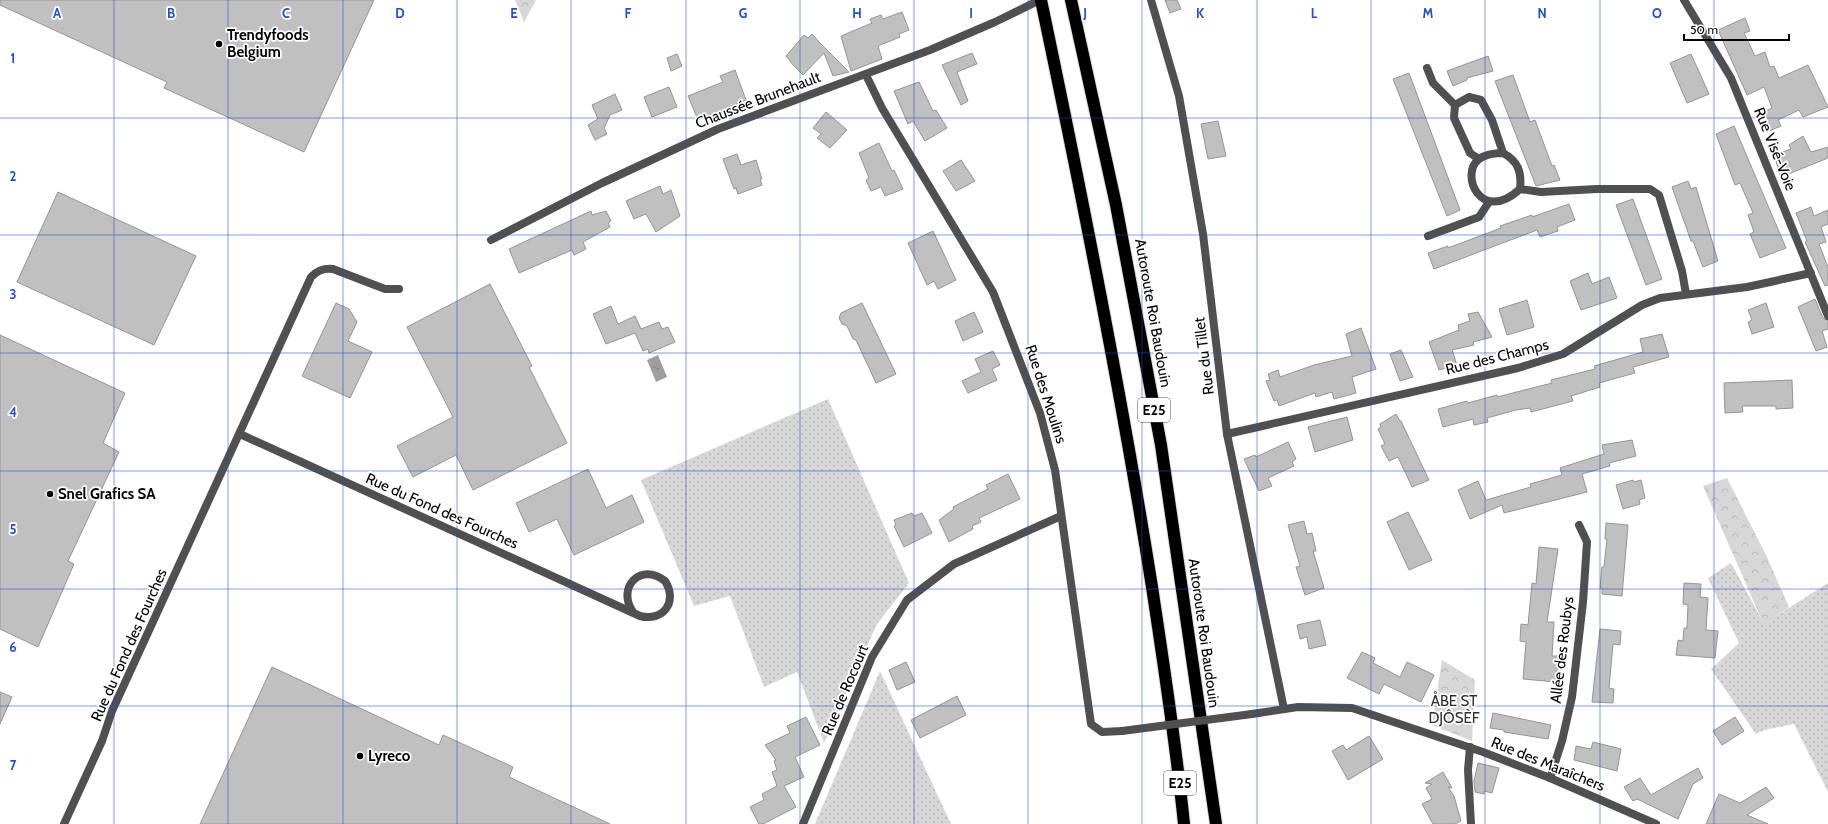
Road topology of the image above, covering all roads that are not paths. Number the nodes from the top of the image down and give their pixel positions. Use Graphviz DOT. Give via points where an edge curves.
graph roads {
  1 [pos="1040,0"];
  2 [pos="1070,0"];
  3 [pos="1151,0"];
  4 [pos="1684,0"];
  5 [pos="1427,68"];
  6 [pos="866,75"];
  7 [pos="1455,105"];
  8 [pos="1503,153"];
  9 [pos="1478,159"];
  10 [pos="1520,189"];
  11 [pos="1489,202"];
  12 [pos="1428,236"];
  13 [pos="491,240"];
  14 [pos="1811,273"];
  15 [pos="399,289"];
  16 [pos="1686,294"];
  17 [pos="1828,316"];
  18 [pos="240,434"];
  19 [pos="1227,434"];
  20 [pos="1061,516"];
  21 [pos="1579,525"];
  22 [pos="633,612"];
  23 [pos="1284,709"];
  24 [pos="1122,731"];
  25 [pos="1470,748"];
  26 [pos="1550,778"];
  27 [pos="64,824"];
  28 [pos="803,824"];
  29 [pos="1184,824"];
  30 [pos="1216,824"];
  31 [pos="1471,824"];
  32 [pos="1656,824"];
  1 -- 6 [label="street, Chaussée Brunehault" via="995,22"];
  1 -- 29 [label="highway, E25" via="1085,210 1130,450 1176,743"];
  2 -- 30 [label="highway, Autoroute Roi Baudouin / E25" via="1116,204 1161,445"];
  3 -- 19 [label="street, Rue du Tillet" via="1179,96 1203,234"];
  4 -- 14 [label="street, Rue Visé-Voie" via="1730,78"];
  5 -- 7 [label="street" via="1433,83"];
  6 -- 13 [label="street, Chaussée Brunehault" via="718,129 602,182"];
  6 -- 20 [label="street, Rue des Moulins" via="882,108 993,292 1040,413 1055,470"];
  7 -- 8 [label="street" via="1469,97 1481,100 1492,120"];
  7 -- 9 [label="street" via="1454,118 1470,153"];
  8 -- 9 [label="street" via="1490,154"];
  8 -- 10 [label="street" via="1517,163 1522,176"];
  9 -- 11 [label="street" via="1473,168 1472,184 1479,196"];
  10 -- 11 [label="street" via="1502,202"];
  10 -- 16 [label="street" via="1541,192 1597,188 1650,189 1659,195 1682,271"];
  11 -- 12 [label="street" via="1479,217"];
  14 -- 16 [label="street, Rue des Champs" via="1747,287"];
  14 -- 17 [label="street, Rue Visé-Voie"];
  15 -- 18 [label="street, Rue du Fond des Fourches" via="386,289 325,268 311,277"];
  16 -- 19 [label="street, Rue des Champs" via="1660,298 1642,305 1563,354 1518,368"];
  18 -- 22 [label="street, Rue du Fond des Fourches"];
  18 -- 27 [label="street, Rue du Fond des Fourches" via="112,711 102,741"];
  19 -- 23 [label="street, Rue du Tillet"];
  20 -- 24 [label="street, Rue des Moulins" via="1091,724 1102,732"];
  20 -- 28 [label="street, Rue de Rocourt" via="954,564 907,600 872,657"];
  21 -- 26 [label="street, Allée des Roubys" via="1587,542 1572,697"];
  22 -- 22 [label="street, Rue du Fond des Fourches" via="647,618 659,615 665,610 671,595 665,581 652,574 644,574 634,580 627,590 627,598"];
  23 -- 24 [label="street, Rue des Maraîchers, bridge"];
  23 -- 25 [label="street, Rue des Maraîchers" via="1352,708"];
  25 -- 26 [label="street, Rue des Maraîchers"];
  25 -- 31 [label="street" via="1468,770"];
  26 -- 32 [label="street, Rue des Maraîchers"];
}
